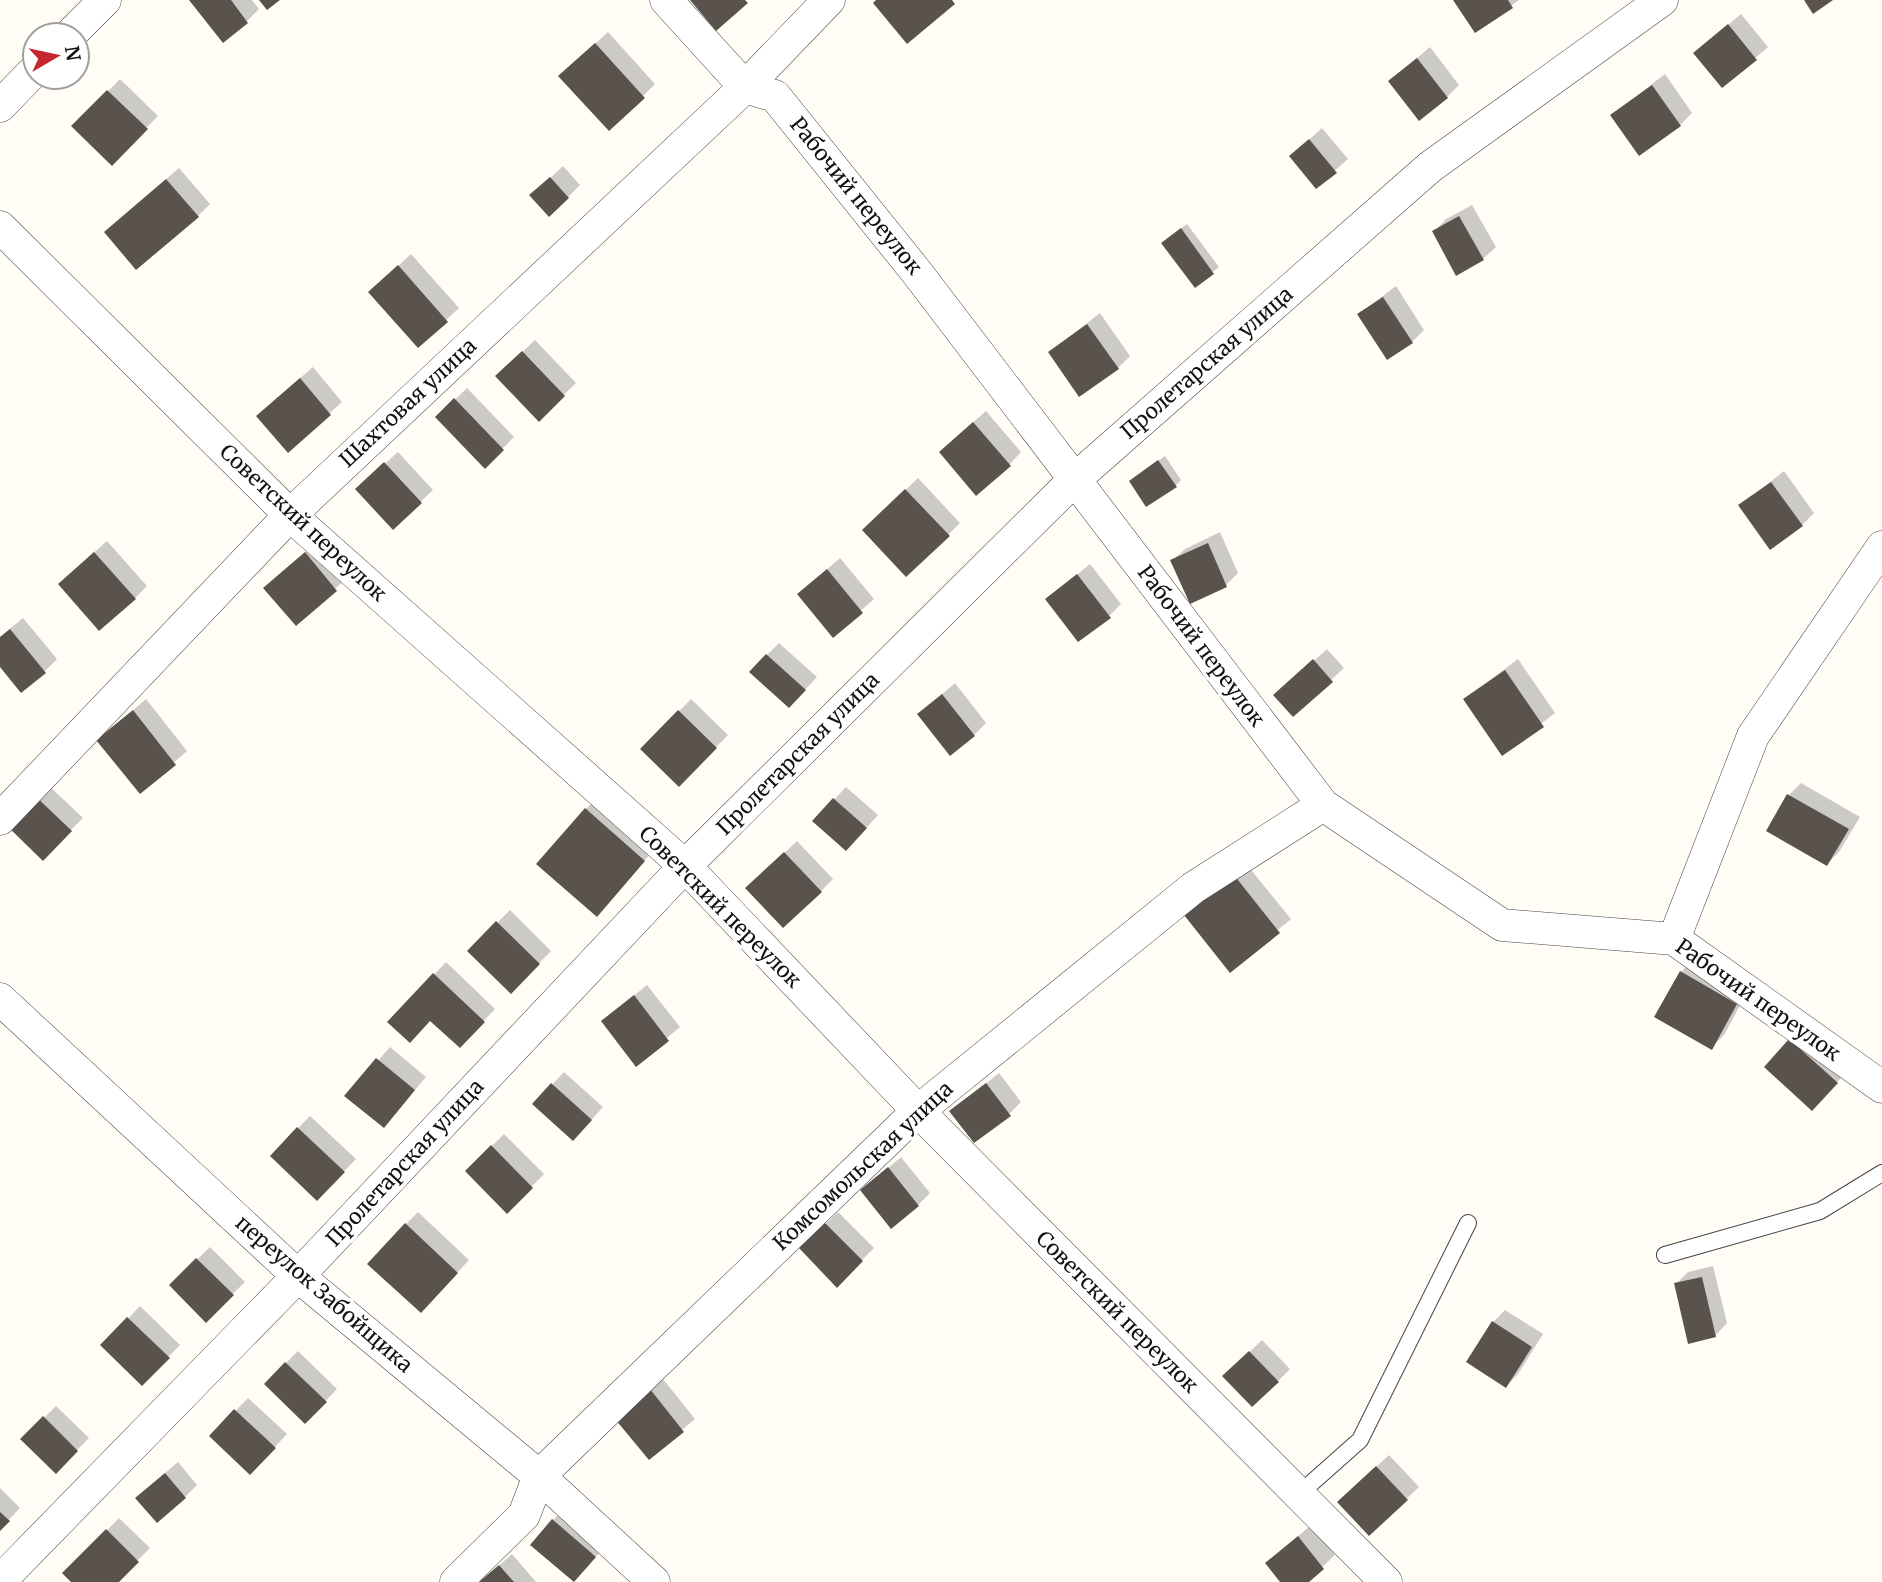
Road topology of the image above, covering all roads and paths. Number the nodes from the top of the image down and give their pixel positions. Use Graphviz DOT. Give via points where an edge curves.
graph roads {
  1 [pos="105,0"];
  2 [pos="666,0"];
  3 [pos="829,0"];
  4 [pos="1662,0"];
  5 [pos="84,21"];
  6 [pos="21,84"];
  7 [pos="745,87"];
  8 [pos="0,106"];
  9 [pos="0,227"];
  10 [pos="1074,480"];
  11 [pos="290,515"];
  12 [pos="1882,547"];
  13 [pos="1323,805"];
  14 [pos="0,819"];
  15 [pos="685,866"];
  16 [pos="1674,939"];
  17 [pos="0,999"];
  18 [pos="1882,1087"];
  19 [pos="918,1111"];
  20 [pos="1882,1173"];
  21 [pos="1468,1223"];
  22 [pos="1665,1255"];
  23 [pos="298,1276"];
  24 [pos="539,1476"];
  25 [pos="1298,1495"];
  26 [pos="0,1581"];
  27 [pos="456,1582"];
  28 [pos="654,1582"];
  29 [pos="1386,1582"];
  1 -- 5 [label="street"];
  2 -- 7 [label="street, Рабочий переулок"];
  3 -- 7 [label="street, Шахтовая улица"];
  4 -- 10 [label="street, Пролетарская улица" via="1430,167"];
  6 -- 8 [label="street"];
  7 -- 10 [label="street, Рабочий переулок" via="775,96"];
  7 -- 11 [label="street, Шахтовая улица"];
  9 -- 11 [label="street, Советский переулок"];
  10 -- 13 [label="street, Рабочий переулок"];
  10 -- 15 [label="street, Пролетарская улица"];
  11 -- 14 [label="street, Шахтовая улица"];
  11 -- 15 [label="street, Советский переулок"];
  12 -- 16 [label="street" via="1753,736"];
  13 -- 16 [label="street, Рабочий переулок" via="1502,925"];
  13 -- 19 [label="street, Комсомольская улица" via="1193,888"];
  15 -- 19 [label="street, Советский переулок"];
  15 -- 23 [label="street, Пролетарская улица"];
  16 -- 18 [label="street, Рабочий переулок"];
  17 -- 23 [label="street, переулок Забойщика"];
  19 -- 24 [label="street, Комсомольская улица"];
  19 -- 25 [label="street, Советский переулок"];
  20 -- 22 [label="lane" via="1821,1211"];
  21 -- 25 [label="lane" via="1360,1440"];
  23 -- 24 [label="street, переулок Забойщика"];
  23 -- 26 [label="street, Пролетарская улица"];
  24 -- 27 [label="street, Комсомольская улица" via="524,1516"];
  24 -- 28 [label="street, переулок Забойщика"];
  25 -- 29 [label="street, Советский переулок"];
}
